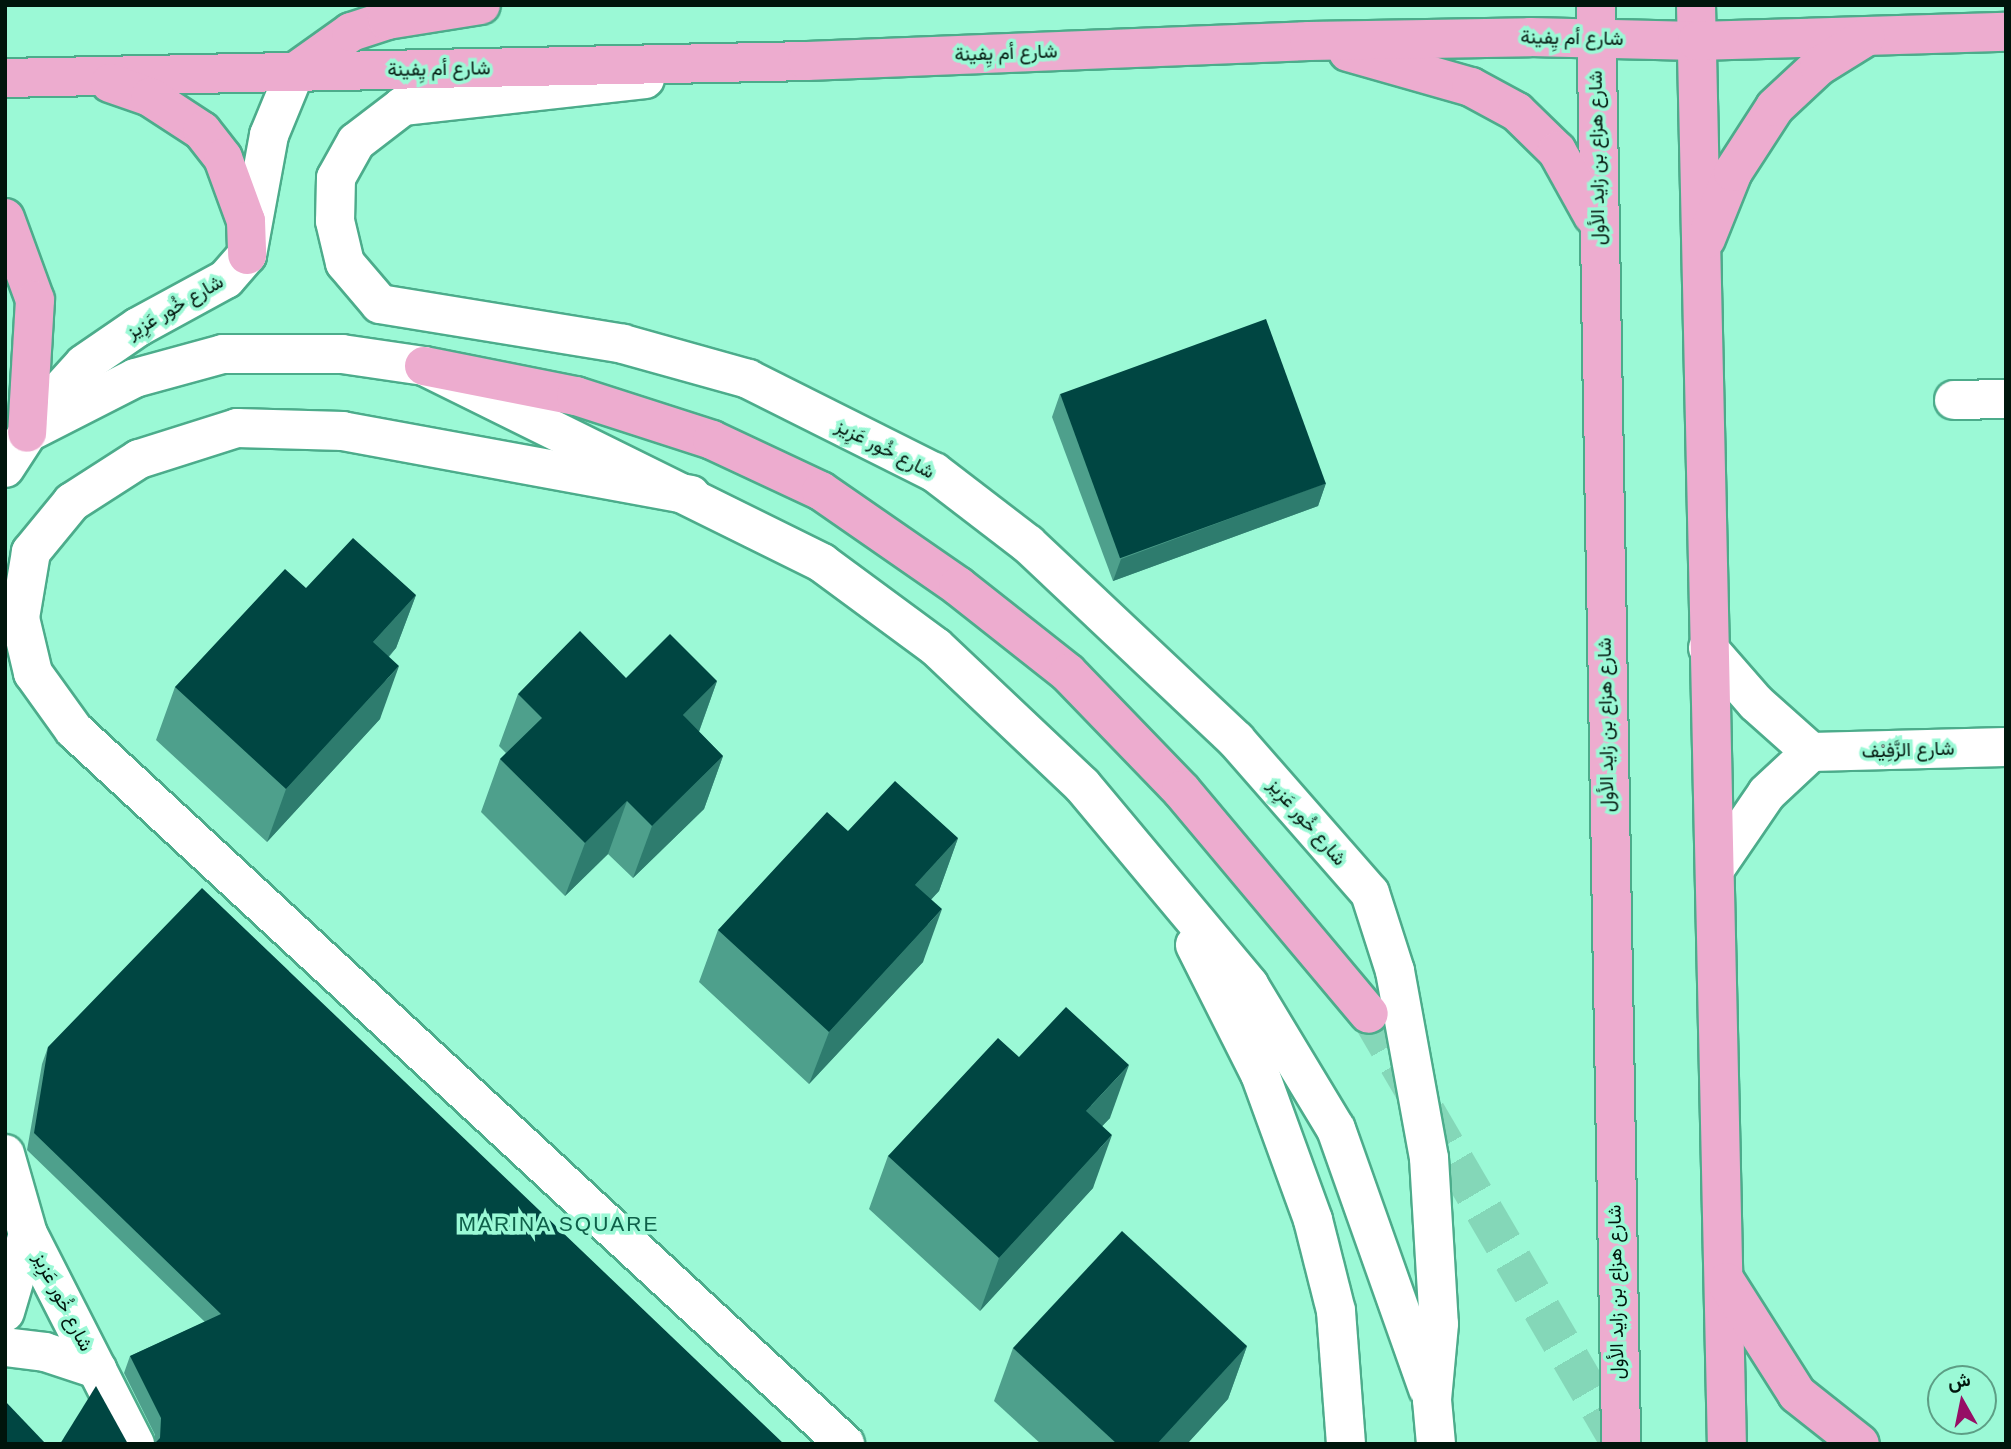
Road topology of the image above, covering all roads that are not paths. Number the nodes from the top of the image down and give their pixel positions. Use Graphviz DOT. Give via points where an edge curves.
graph roads {
  1 [pos="481,5"];
  2 [pos="1596,21"];
  3 [pos="1696,23"];
  4 [pos="2006,32"];
  5 [pos="1870,35"];
  6 [pos="1309,41"];
  7 [pos="807,61"];
  8 [pos="295,72"];
  9 [pos="89,76"];
  10 [pos="5,78"];
  11 [pos="5,218"];
  12 [pos="1597,226"];
  13 [pos="1701,251"];
  14 [pos="247,255"];
  15 [pos="424,366"];
  16 [pos="2006,399"];
  17 [pos="1954,400"];
  18 [pos="27,433"];
  19 [pos="5,468"];
  20 [pos="691,495"];
  21 [pos="1708,648"];
  22 [pos="2006,747"];
  23 [pos="1811,752"];
  24 [pos="1717,866"];
  25 [pos="1162,879"];
  26 [pos="1369,1014"];
  27 [pos="5,1154"];
  28 [pos="28,1234"];
  29 [pos="1726,1282"];
  30 [pos="5,1312"];
  31 [pos="5,1347"];
  32 [pos="97,1368"];
  33 [pos="1432,1401"];
  34 [pos="135,1444"];
  35 [pos="845,1444"];
  36 [pos="1346,1444"];
  37 [pos="1436,1444"];
  38 [pos="1621,1444"];
  39 [pos="1727,1444"];
  40 [pos="1860,1444"];
  1 -- 8 [label="main road" via="387,20 351,32"];
  2 -- 3 [label="main road, شارع أم يِفينة"];
  2 -- 6 [label="main road, شارع أم يِفينة"];
  2 -- 12 [label="main road, شارع هزاع بن زايد الأول"];
  3 -- 5 [label="main road, شارع أم يِفينة"];
  3 -- 13 [label="main road"];
  4 -- 5 [label="main road, شارع أم يِفينة"];
  5 -- 13 [label="main road" via="1819,66 1775,107 1733,172"];
  6 -- 7 [label="main road, شارع أم يِفينة"];
  6 -- 12 [label="main road" via="1471,87 1517,112 1558,151"];
  7 -- 8 [label="main road, شارع أم يِفينة"];
  7 -- 33 [label="street, شارع خُور عَزِيز" via="403,106 356,142 336,178 335,221 345,263 380,304 623,344 748,379 934,472 1028,544 1236,740 1370,893 1395,971 1429,1157 1439,1324"];
  8 -- 9 [label="main road, شارع أم يِفينة"];
  8 -- 14 [label="street" via="270,135"];
  9 -- 10 [label="main road, شارع أم يِفينة"];
  9 -- 14 [label="main road" via="150,97 202,131 238,188 246,221"];
  11 -- 18 [label="main road" via="35,300"];
  12 -- 38 [label="main road, شارع هزاع بن زايد الأول"];
  13 -- 21 [label="main road"];
  14 -- 18 [label="street, شارع خُور عَزِيز" via="226,279 138,327 84,364"];
  15 -- 18 [label="street" via="342,354 223,354 135,378"];
  15 -- 20 [label="street"];
  15 -- 26 [label="main road" via="576,396 712,440 821,491 958,586 1068,673 1181,790"];
  16 -- 17 [label="street"];
  18 -- 19 [label="street, شارع خُور عَزِيز"];
  20 -- 25 [label="street" via="822,563 936,648 1082,785"];
  20 -- 35 [label="street" via="343,431 237,428 139,459 72,502 31,552 20,618 33,673 74,730"];
  21 -- 23 [label="street" via="1756,703"];
  21 -- 24 [label="main road"];
  22 -- 23 [label="street, شارع الزَّفِيْف"];
  23 -- 24 [label="street" via="1768,793"];
  24 -- 29 [label="main road"];
  25 -- 33 [label="street" via="1248,985 1336,1129"];
  25 -- 36 [label="street" via="1260,1074 1313,1220 1336,1311"];
  27 -- 28 [label="street, شارع خُور عَزِيز"];
  28 -- 30 [label="street"];
  28 -- 32 [label="street, شارع خُور عَزِيز"];
  29 -- 39 [label="main road"];
  29 -- 40 [label="main road" via="1797,1394"];
  31 -- 32 [label="street" via="45,1352"];
  32 -- 34 [label="street, شارع خُور عَزِيز"];
  33 -- 37 [label="street, شارع خُور عَزِيز"];
}
